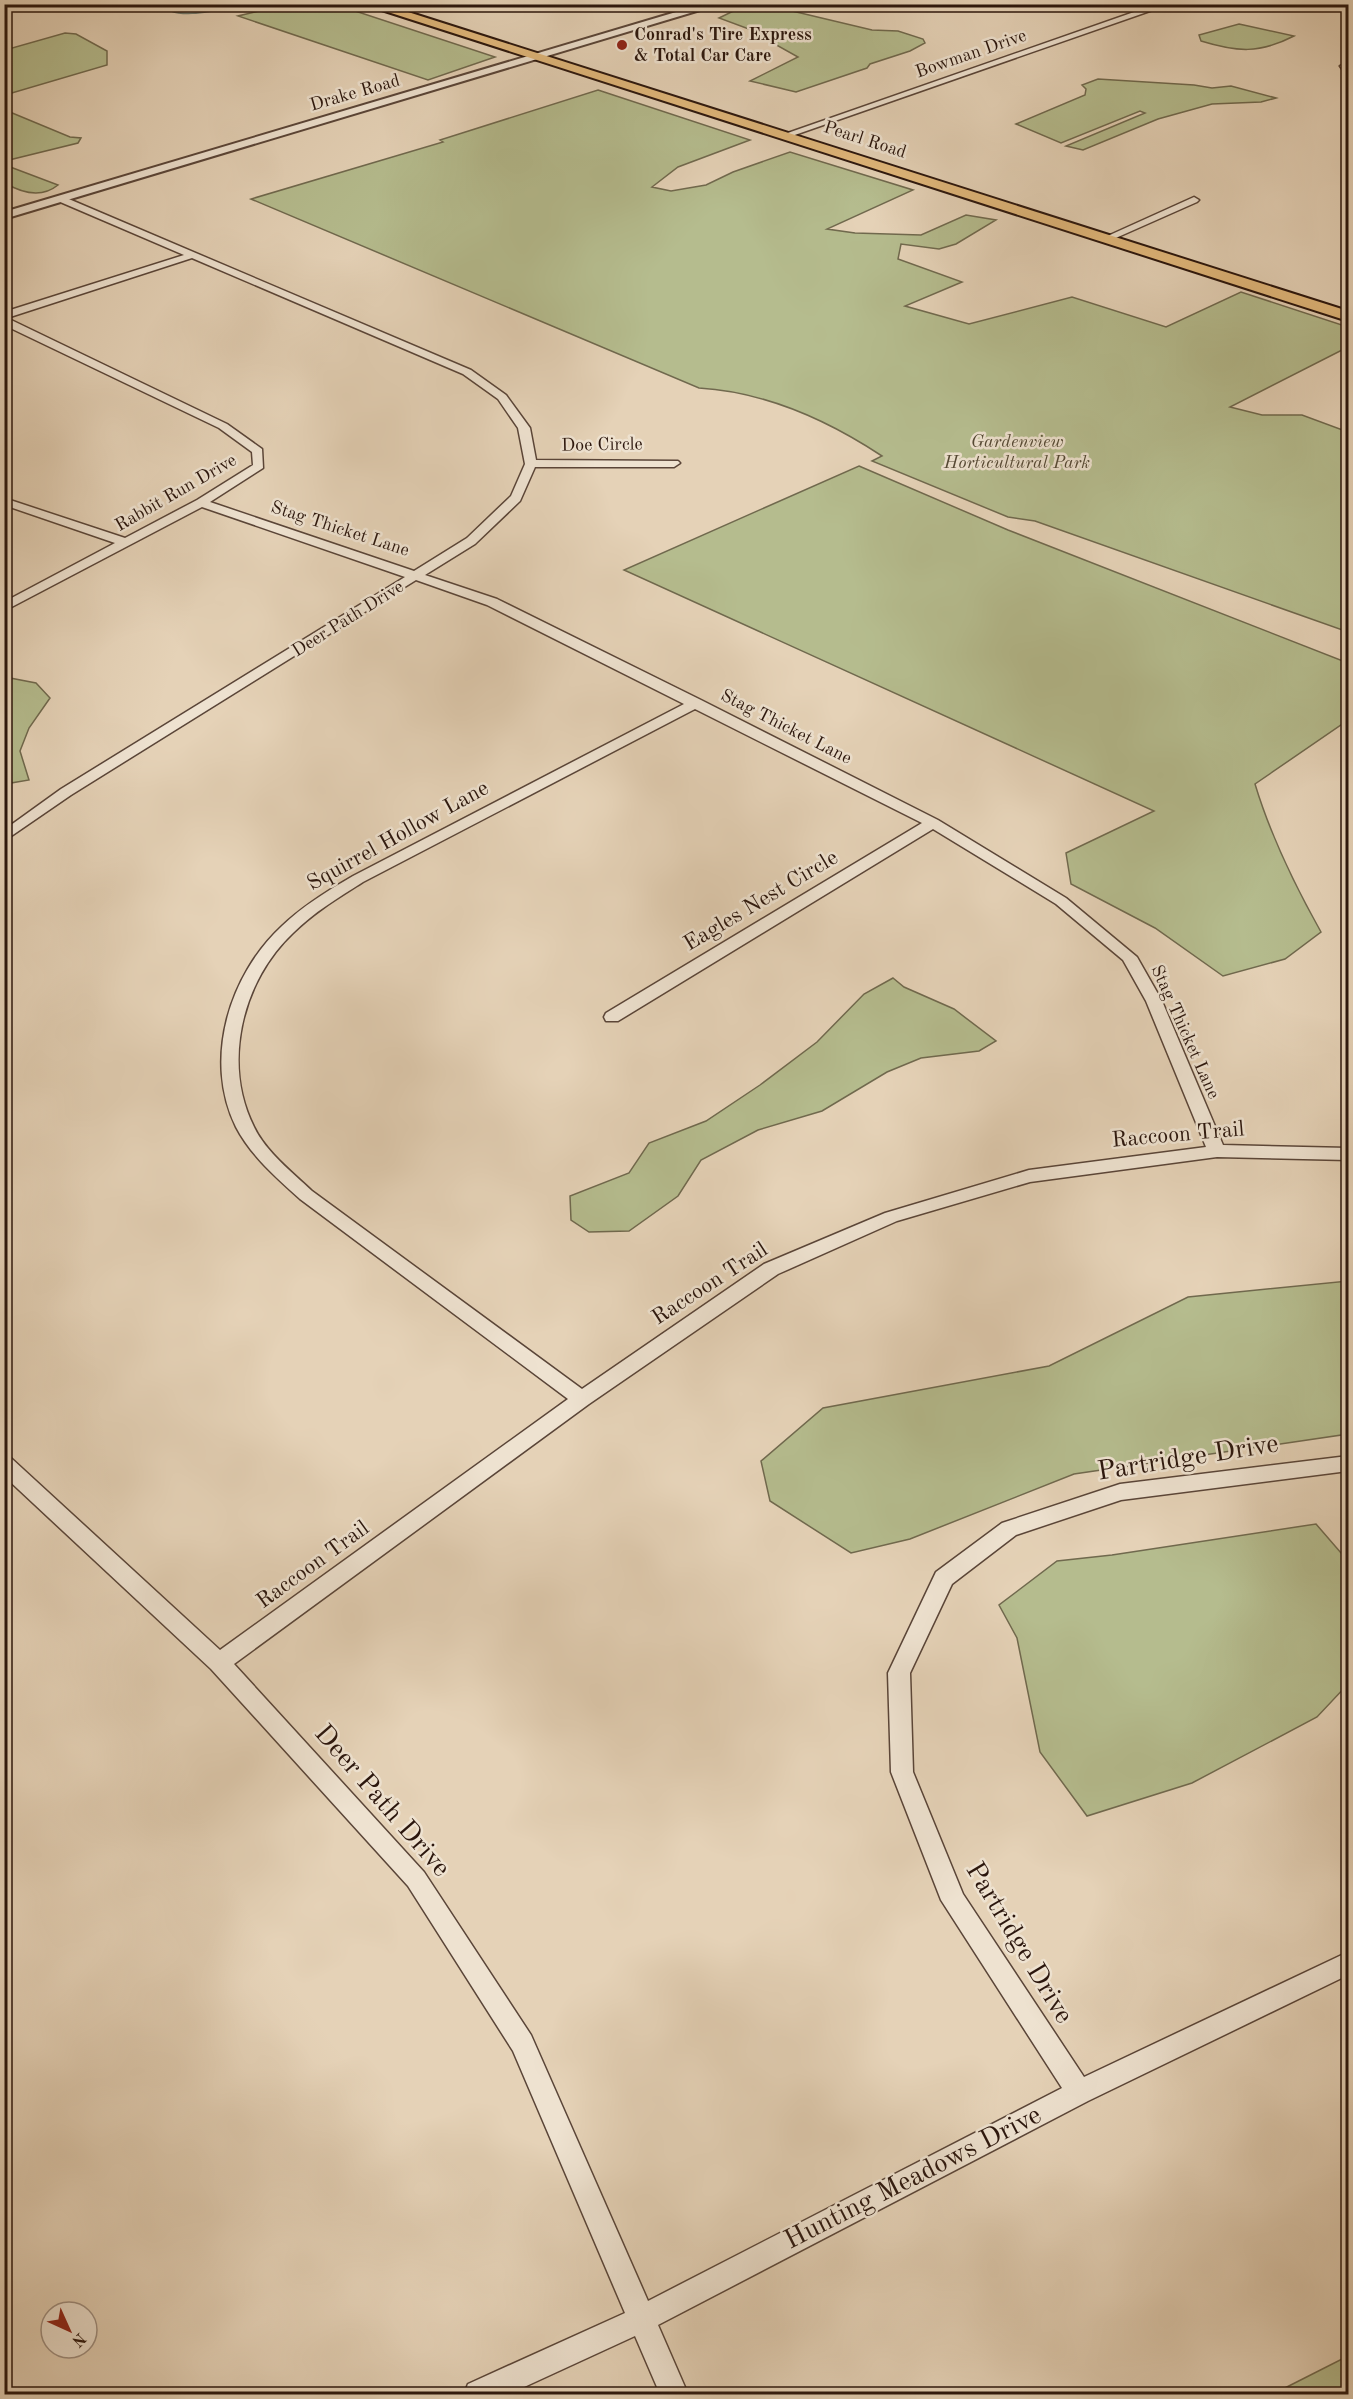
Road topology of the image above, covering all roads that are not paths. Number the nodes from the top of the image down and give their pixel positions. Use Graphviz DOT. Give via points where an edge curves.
graph roads {
  1 [pos="369,4"];
  2 [pos="715,4"];
  3 [pos="1166,4"];
  4 [pos="538,58"];
  5 [pos="1348,64"];
  6 [pos="1348,74"];
  7 [pos="786,135"];
  8 [pos="61,199"];
  9 [pos="1194,200"];
  10 [pos="4,216"];
  11 [pos="1106,239"];
  12 [pos="193,255"];
  13 [pos="4,316"];
  14 [pos="1348,316"];
  15 [pos="4,321"];
  16 [pos="674,463"];
  17 [pos="531,464"];
  18 [pos="4,501"];
  19 [pos="201,503"];
  20 [pos="126,543"];
  21 [pos="418,575"];
  22 [pos="4,607"];
  23 [pos="696,703"];
  24 [pos="933,823"];
  25 [pos="4,837"];
  26 [pos="612,1017"];
  27 [pos="1217,1151"];
  28 [pos="1348,1154"];
  29 [pos="582,1398"];
  30 [pos="4,1462"];
  31 [pos="1348,1463"];
  32 [pos="219,1663"];
  33 [pos="1348,1963"];
  34 [pos="1079,2092"];
  35 [pos="640,2320"];
  36 [pos="478,2394"];
  37 [pos="674,2394"];
  1 -- 4 [label="main road, Pearl Road"];
  2 -- 4 [label="street, Drake Road"];
  3 -- 7 [label="street, Bowman Drive"];
  4 -- 7 [label="main road, Pearl Road"];
  4 -- 8 [label="street, Drake Road"];
  5 -- 6 [label="street" via="1344,66"];
  7 -- 11 [label="main road, Pearl Road"];
  8 -- 10 [label="street, Drake Road"];
  8 -- 12 [label="street"];
  9 -- 11 [label="street"];
  11 -- 14 [label="main road, Pearl Road"];
  12 -- 13 [label="street"];
  12 -- 17 [label="street" via="466,372 502,397 524,428"];
  15 -- 19 [label="street, Rabbit Run Drive" via="223,426 258,451 259,466"];
  16 -- 17 [label="street, Doe Circle"];
  17 -- 21 [label="street, Deer Path Drive" via="516,498 471,541"];
  18 -- 20 [label="street"];
  19 -- 20 [label="street, Rabbit Run Drive"];
  19 -- 21 [label="street, Stag Thicket Lane"];
  20 -- 22 [label="street, Rabbit Run Drive"];
  21 -- 23 [label="street, Stag Thicket Lane" via="492,602"];
  21 -- 25 [label="street, Deer Path Drive" via="66,792"];
  23 -- 24 [label="street, Stag Thicket Lane"];
  23 -- 29 [label="street, Squirrel Hollow Lane" via="358,879 307,911 254,969 240,1001 230,1041 232,1089 245,1126 268,1159 306,1196"];
  24 -- 26 [label="street, Eagles Nest Circle"];
  24 -- 27 [label="street, Stag Thicket Lane" via="1061,901 1130,957 1154,1001"];
  27 -- 28 [label="street, Raccoon Trail"];
  27 -- 29 [label="street, Raccoon Trail" via="1029,1176 891,1217 771,1269"];
  29 -- 32 [label="street, Raccoon Trail"];
  30 -- 32 [label="street, Deer Path Drive"];
  31 -- 34 [label="street, Partridge Drive" via="1120,1492 1009,1529 944,1578 898,1673 902,1772 953,1900"];
  32 -- 35 [label="street, Deer Path Drive" via="416,1879 522,2043"];
  33 -- 34 [label="street, Hunting Meadows Drive"];
  34 -- 35 [label="street, Hunting Meadows Drive"];
  35 -- 36 [label="street, Hunting Meadows Drive"];
  35 -- 37 [label="street, Deer Path Drive"];
}
